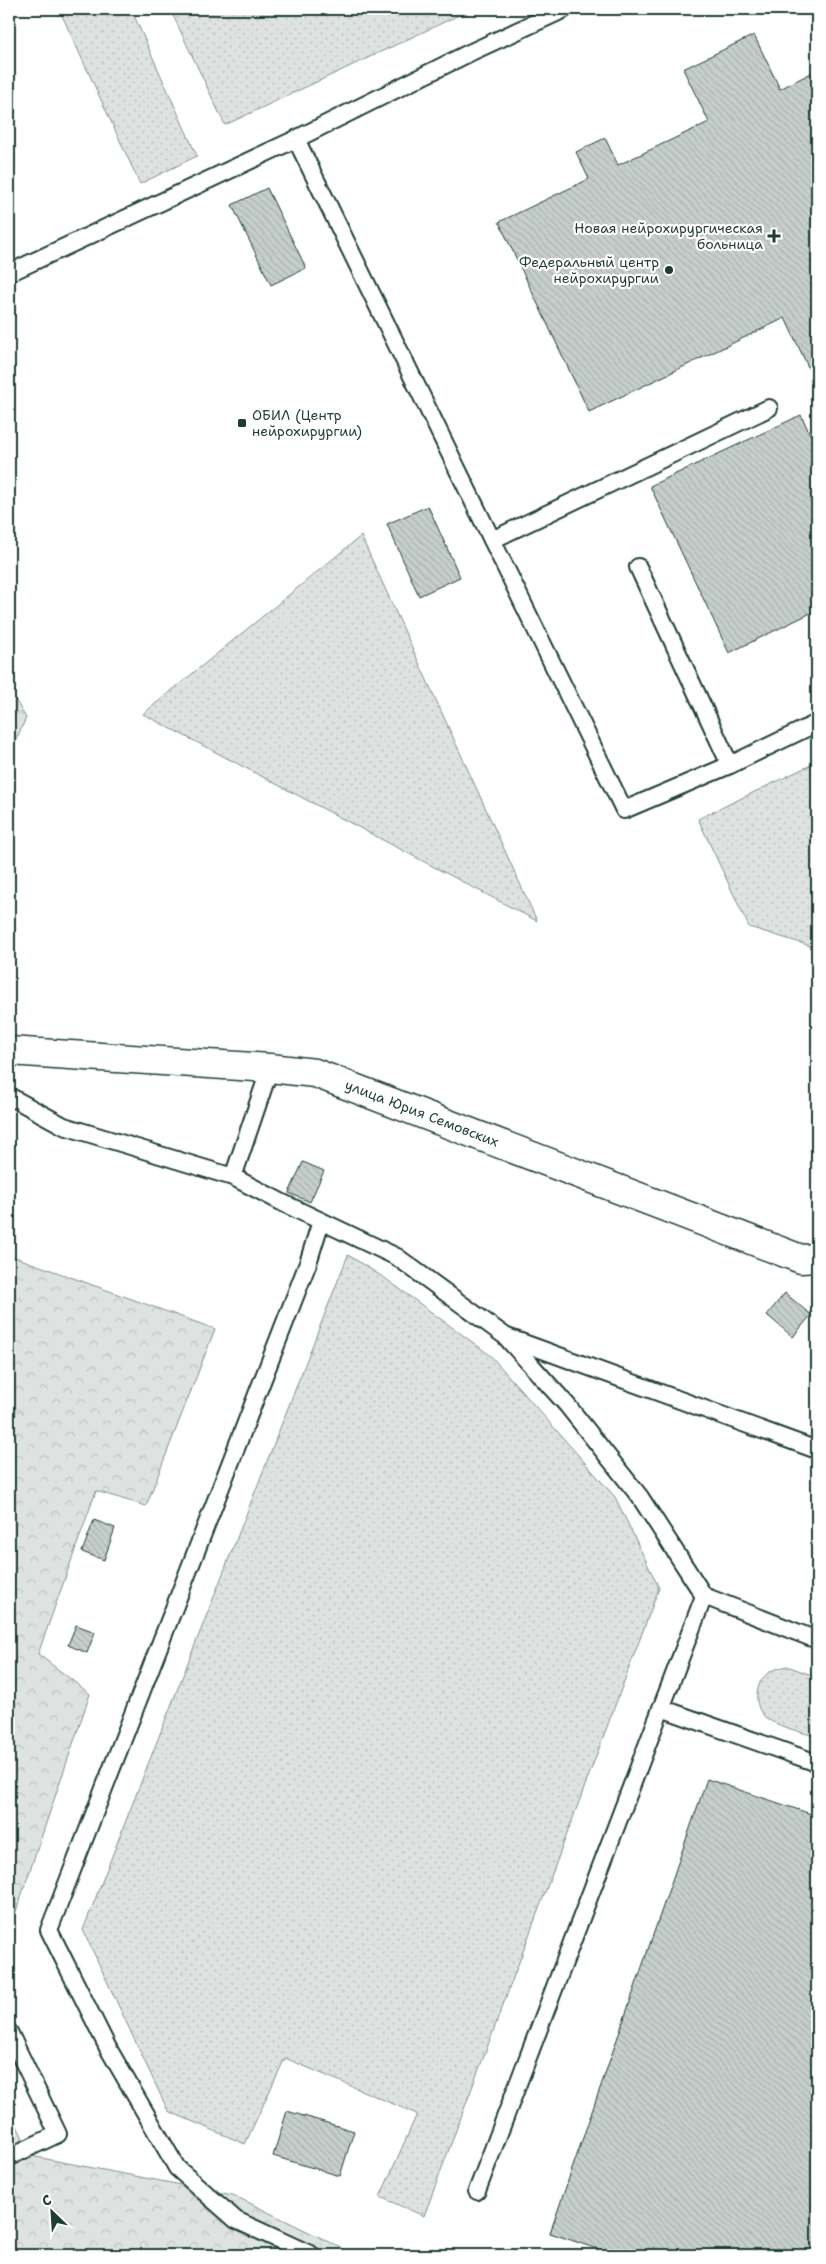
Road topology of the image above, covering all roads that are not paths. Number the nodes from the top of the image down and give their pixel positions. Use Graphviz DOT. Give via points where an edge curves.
graph roads {
  1 [pos="565,9"];
  2 [pos="296,139"];
  3 [pos="9,273"];
  4 [pos="769,408"];
  5 [pos="492,540"];
  6 [pos="638,567"];
  7 [pos="817,723"];
  8 [pos="730,765"];
  9 [pos="9,1051"];
  10 [pos="270,1068"];
  11 [pos="9,1096"];
  12 [pos="233,1177"];
  13 [pos="321,1221"];
  14 [pos="817,1258"];
  15 [pos="505,1336"];
  16 [pos="817,1450"];
  17 [pos="704,1596"];
  18 [pos="817,1640"];
  19 [pos="662,1708"];
  20 [pos="817,1763"];
  21 [pos="9,2032"];
  22 [pos="9,2157"];
  23 [pos="477,2191"];
  24 [pos="312,2255"];
  1 -- 2 [label="lane"];
  2 -- 3 [label="lane"];
  2 -- 5 [label="lane"];
  4 -- 5 [label="lane"];
  5 -- 8 [label="lane" via="624,810"];
  6 -- 8 [label="lane"];
  7 -- 8 [label="lane"];
  9 -- 10 [label="street, улица Юрия Семовских"];
  10 -- 12 [label="lane"];
  10 -- 14 [label="street, улица Юрия Семовских" via="315,1073 344,1083 801,1258"];
  11 -- 12 [label="lane" via="64,1126"];
  12 -- 13 [label="lane"];
  13 -- 15 [label="lane" via="397,1257"];
  13 -- 24 [label="lane" via="308,1263 49,1930 108,2048 177,2168 236,2220"];
  15 -- 16 [label="lane"];
  15 -- 17 [label="lane" via="567,1405 640,1497"];
  17 -- 18 [label="lane"];
  17 -- 19 [label="lane"];
  19 -- 20 [label="lane"];
  19 -- 23 [label="lane"];
  21 -- 22 [label="lane" via="58,2134"];
}
